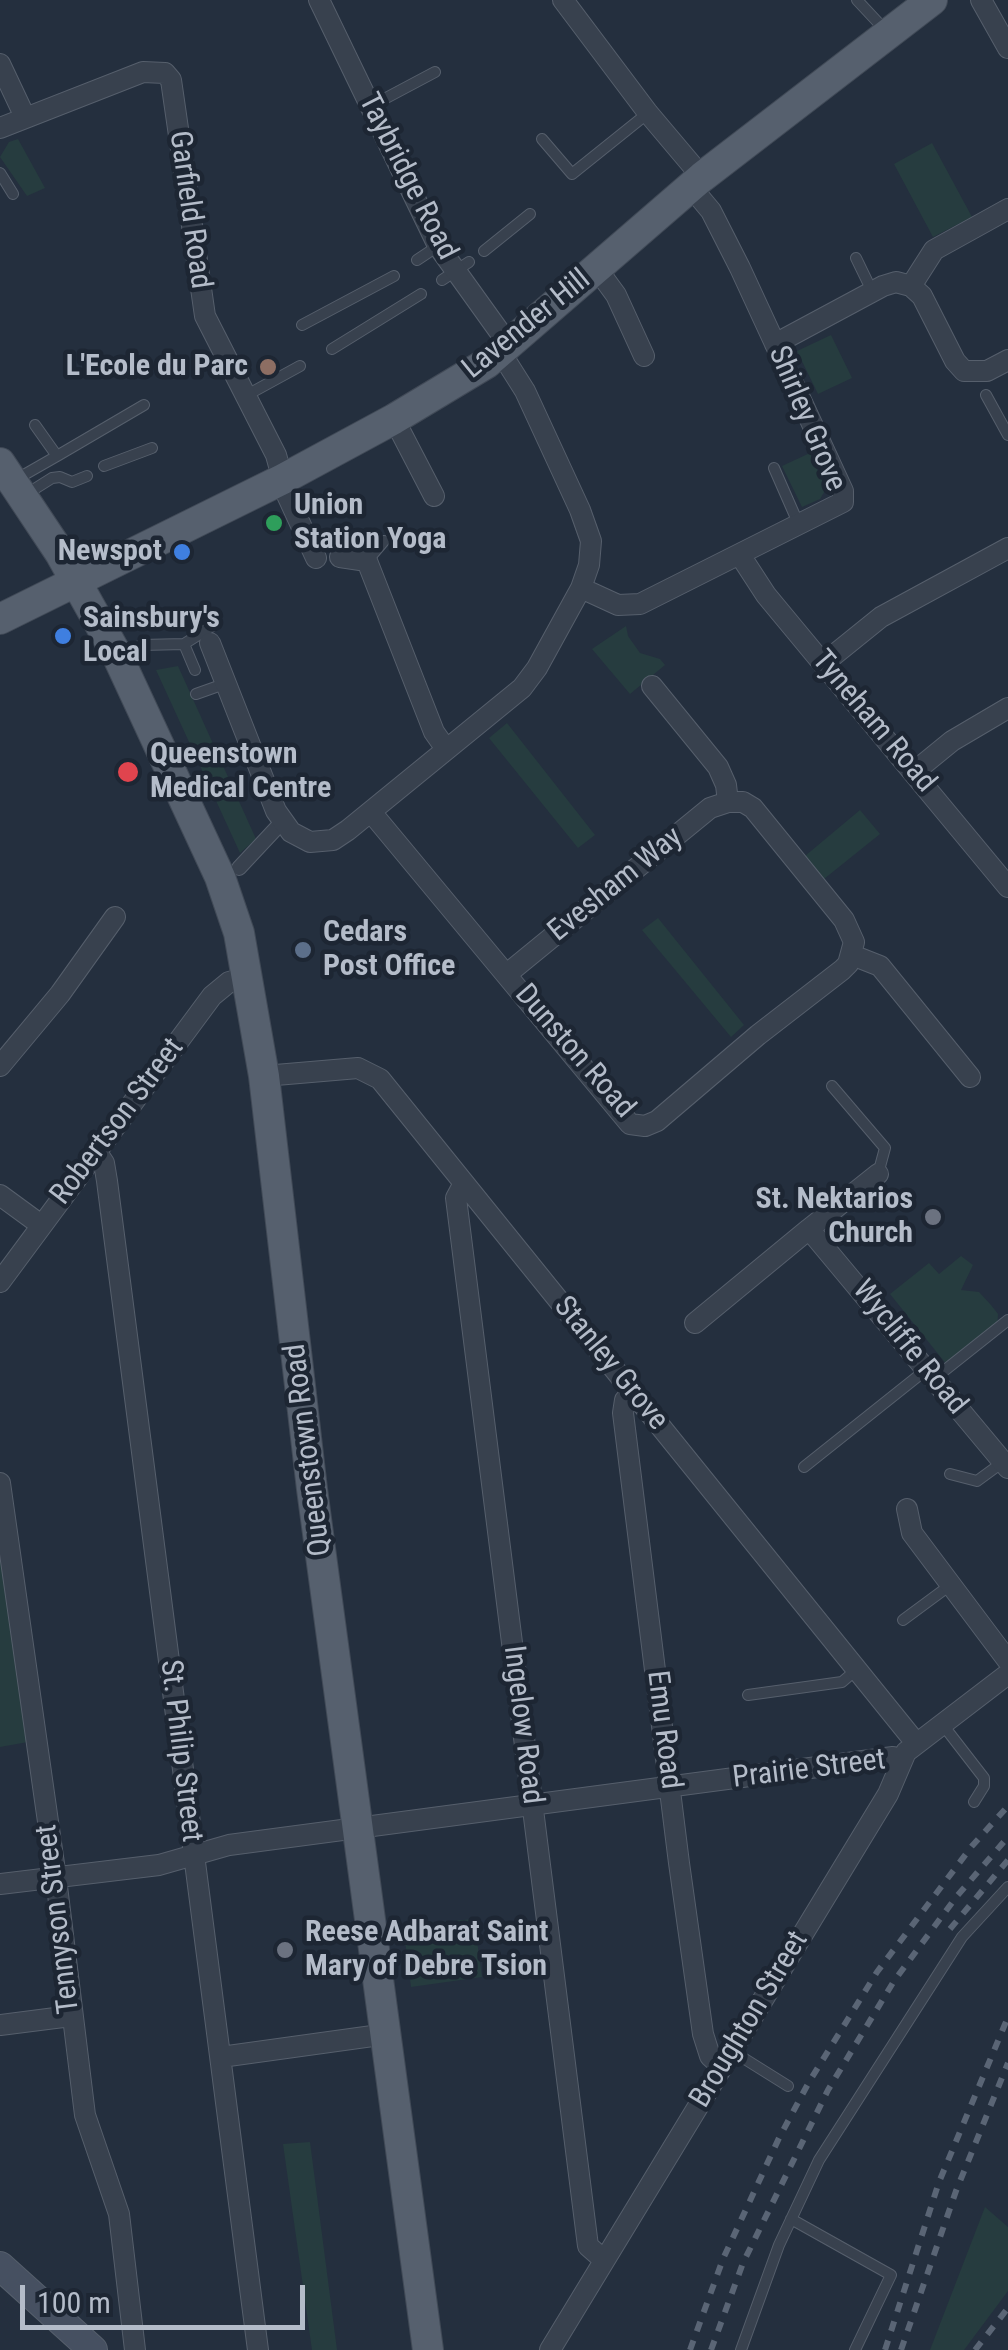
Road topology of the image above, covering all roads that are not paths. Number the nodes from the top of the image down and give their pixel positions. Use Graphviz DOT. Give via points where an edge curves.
graph roads {
  1 [pos="318,0"];
  2 [pos="563,0"];
  3 [pos="857,0"];
  4 [pos="932,0"];
  5 [pos="982,0"];
  6 [pos="890,34"];
  7 [pos="1008,48"];
  8 [pos="0,64"];
  9 [pos="435,72"];
  10 [pos="370,107"];
  11 [pos="648,113"];
  12 [pos="25,117"];
  13 [pos="0,128"];
  14 [pos="542,139"];
  15 [pos="0,173"];
  16 [pos="697,182"];
  17 [pos="13,194"];
  18 [pos="1008,209"];
  19 [pos="530,214"];
  20 [pos="438,246"];
  21 [pos="484,251"];
  22 [pos="856,258"];
  23 [pos="417,260"];
  24 [pos="597,269"];
  25 [pos="394,276"];
  26 [pos="910,286"];
  27 [pos="872,291"];
  28 [pos="421,294"];
  29 [pos="302,325"];
  30 [pos="775,344"];
  31 [pos="332,349"];
  32 [pos="505,349"];
  33 [pos="644,356"];
  34 [pos="1008,360"];
  35 [pos="300,366"];
  36 [pos="986,394"];
  37 [pos="247,395"];
  38 [pos="144,404"];
  39 [pos="394,419"];
  40 [pos="35,425"];
  41 [pos="1008,434"];
  42 [pos="152,448"];
  43 [pos="57,456"];
  44 [pos="104,466"];
  45 [pos="774,468"];
  46 [pos="87,476"];
  47 [pos="283,479"];
  48 [pos="9,481"];
  49 [pos="434,496"];
  50 [pos="800,526"];
  51 [pos="384,541"];
  52 [pos="1008,548"];
  53 [pos="740,555"];
  54 [pos="316,558"];
  55 [pos="340,558"];
  56 [pos="367,561"];
  57 [pos="78,582"];
  58 [pos="581,588"];
  59 [pos="0,619"];
  60 [pos="212,634"];
  61 [pos="184,644"];
  62 [pos="117,655"];
  63 [pos="824,663"];
  64 [pos="195,670"];
  65 [pos="226,683"];
  66 [pos="652,686"];
  67 [pos="196,694"];
  68 [pos="1008,708"];
  69 [pos="446,749"];
  70 [pos="914,772"];
  71 [pos="728,802"];
  72 [pos="372,812"];
  73 [pos="282,822"];
  74 [pos="239,868"];
  75 [pos="1006,882"];
  76 [pos="115,918"];
  77 [pos="852,955"];
  78 [pos="507,974"];
  79 [pos="247,976"];
  80 [pos="0,1066"];
  81 [pos="264,1076"];
  82 [pos="970,1077"];
  83 [pos="832,1086"];
  84 [pos="98,1154"];
  85 [pos="878,1174"];
  86 [pos="463,1184"];
  87 [pos="0,1195"];
  88 [pos="42,1225"];
  89 [pos="810,1229"];
  90 [pos="0,1282"];
  91 [pos="1008,1320"];
  92 [pos="695,1323"];
  93 [pos="931,1374"];
  94 [pos="634,1392"];
  95 [pos="1005,1465"];
  96 [pos="804,1467"];
  97 [pos="950,1474"];
  98 [pos="0,1483"];
  99 [pos="908,1509"];
  100 [pos="949,1586"];
  101 [pos="904,1620"];
  102 [pos="857,1670"];
  103 [pos="1007,1672"];
  104 [pos="748,1696"];
  105 [pos="942,1724"];
  106 [pos="909,1751"];
  107 [pos="671,1788"];
  108 [pos="974,1802"];
  109 [pos="532,1805"];
  110 [pos="360,1829"];
  111 [pos="194,1856"];
  112 [pos="56,1878"];
  113 [pos="0,1884"];
  114 [pos="1008,1886"];
  115 [pos="71,2016"];
  116 [pos="0,2025"];
  117 [pos="387,2034"];
  118 [pos="221,2057"];
  119 [pos="726,2058"];
  120 [pos="788,2086"];
  121 [pos="791,2219"];
  122 [pos="604,2260"];
  123 [pos="0,2266"];
  124 [pos="82,2346"];
  125 [pos="135,2350"];
  126 [pos="258,2350"];
  127 [pos="428,2350"];
  128 [pos="550,2350"];
  129 [pos="741,2350"];
  130 [pos="855,2350"];
  1 -- 10 [label="street, Taybridge Road"];
  2 -- 11 [label="street, Shirley Grove"];
  3 -- 6 [label="lane"];
  4 -- 6 [label="main road, Lavender Hill"];
  5 -- 7 [label="street"];
  6 -- 16 [label="main road, Lavender Hill"];
  8 -- 12 [label="street"];
  9 -- 10 [label="lane"];
  10 -- 20 [label="street, Taybridge Road"];
  11 -- 14 [label="lane" via="572,174"];
  11 -- 16 [label="street, Shirley Grove"];
  12 -- 13 [label="street"];
  12 -- 37 [label="street, Garfield Road" via="143,72 170,80 205,316"];
  15 -- 17 [label="lane"];
  16 -- 24 [label="main road, Lavender Hill"];
  16 -- 30 [label="street, Shirley Grove"];
  18 -- 26 [label="street" via="934,250"];
  19 -- 21 [label="lane"];
  20 -- 23 [label="lane"];
  20 -- 32 [label="street, Taybridge Road"];
  22 -- 27 [label="lane"];
  24 -- 32 [label="main road, Lavender Hill"];
  24 -- 33 [label="street"];
  25 -- 29 [label="lane"];
  26 -- 27 [label="street" via="896,282"];
  26 -- 34 [label="street" via="964,372"];
  27 -- 30 [label="street"];
  28 -- 31 [label="lane"];
  30 -- 50 [label="street, Shirley Grove" via="844,496"];
  32 -- 39 [label="main road, Lavender Hill"];
  32 -- 58 [label="street, Taybridge Road" via="588,530 591,552"];
  35 -- 37 [label="lane"];
  36 -- 41 [label="lane"];
  37 -- 47 [label="street, Garfield Road"];
  38 -- 43 [label="lane"];
  39 -- 47 [label="main road, Lavender Hill"];
  39 -- 49 [label="street"];
  40 -- 43 [label="lane"];
  42 -- 44 [label="lane"];
  43 -- 48 [label="lane"];
  45 -- 50 [label="lane"];
  46 -- 48 [label="lane" via="72,482"];
  47 -- 54 [label="street, Garfield Road"];
  47 -- 57 [label="main road, Lavender Hill"];
  48 -- 57 [label="main road, Queenstown Road"];
  50 -- 53 [label="street, Shirley Grove"];
  51 -- 56 [label="lane"];
  52 -- 63 [label="street" via="881,618"];
  53 -- 58 [label="street, Shirley Grove" via="640,604 618,605"];
  53 -- 63 [label="street, Tyneham Road"];
  55 -- 56 [label="street"];
  56 -- 69 [label="street"];
  57 -- 59 [label="main road, Lavender Hill"];
  57 -- 62 [label="main road, Queenstown Road"];
  58 -- 69 [label="street, Taybridge Road" via="530,678"];
  60 -- 61 [label="lane"];
  60 -- 65 [label="street"];
  61 -- 62 [label="lane" via="134,646"];
  61 -- 64 [label="lane"];
  62 -- 79 [label="main road, Queenstown Road" via="220,877"];
  63 -- 70 [label="street, Tyneham Road"];
  65 -- 67 [label="lane"];
  65 -- 73 [label="street"];
  66 -- 71 [label="street" via="718,767"];
  68 -- 70 [label="street"];
  69 -- 72 [label="street, Taybridge Road"];
  70 -- 75 [label="street, Tyneham Road"];
  71 -- 77 [label="street" via="753,808 844,920"];
  71 -- 78 [label="street, Evesham Way" via="710,808"];
  72 -- 73 [label="street, Taybridge Road" via="322,842 300,838"];
  72 -- 78 [label="street, Dunston Road"];
  73 -- 74 [label="street"];
  76 -- 80 [label="street"];
  77 -- 78 [label="street, Dunston Road" via="842,970 645,1126 630,1124"];
  77 -- 82 [label="street" via="880,966"];
  79 -- 81 [label="main road, Queenstown Road"];
  79 -- 84 [label="street, Robertson Street" via="212,996"];
  81 -- 86 [label="street, Stanley Grove" via="338,1068 370,1072"];
  81 -- 110 [label="main road, Queenstown Road"];
  83 -- 85 [label="lane" via="885,1148"];
  84 -- 88 [label="street, Robertson Street"];
  84 -- 111 [label="street, St. Philip Street" via="107,1181"];
  85 -- 89 [label="street"];
  86 -- 94 [label="street, Stanley Grove"];
  86 -- 109 [label="street, Ingelow Road" via="456,1198"];
  87 -- 88 [label="street"];
  88 -- 90 [label="street, Robertson Street"];
  89 -- 92 [label="street"];
  89 -- 93 [label="street, Wycliffe Road"];
  91 -- 93 [label="lane"];
  93 -- 95 [label="street, Wycliffe Road"];
  93 -- 96 [label="lane"];
  94 -- 102 [label="street, Stanley Grove"];
  94 -- 107 [label="street, Emu Road" via="622,1413"];
  95 -- 97 [label="lane" via="977,1481"];
  98 -- 112 [label="street, Tennyson Street"];
  99 -- 100 [label="street" via="912,1533"];
  100 -- 101 [label="lane"];
  100 -- 103 [label="street"];
  102 -- 104 [label="lane" via="842,1682"];
  102 -- 106 [label="street, Stanley Grove"];
  103 -- 105 [label="street, Broughton Street"];
  105 -- 106 [label="street, Broughton Street"];
  105 -- 108 [label="lane" via="984,1778"];
  106 -- 107 [label="street, Prairie Street"];
  106 -- 119 [label="street, Broughton Street"];
  107 -- 109 [label="street, Prairie Street"];
  107 -- 119 [label="street, Emu Road" via="703,2034 710,2056"];
  109 -- 110 [label="street, Prairie Street"];
  109 -- 122 [label="street, Ingelow Road" via="588,2246"];
  110 -- 111 [label="street, Prairie Street" via="229,1845"];
  110 -- 117 [label="main road, Queenstown Road"];
  111 -- 112 [label="street, Prairie Street"];
  111 -- 118 [label="street, St. Philip Street"];
  112 -- 113 [label="street, Prairie Street"];
  112 -- 115 [label="street, Tennyson Street"];
  114 -- 121 [label="lane" via="962,1938 819,2160"];
  115 -- 116 [label="street"];
  115 -- 125 [label="street, Tennyson Street" via="85,2116 119,2214"];
  117 -- 118 [label="street"];
  117 -- 127 [label="main road, Queenstown Road"];
  118 -- 126 [label="street, St. Philip Street"];
  119 -- 120 [label="lane"];
  119 -- 122 [label="street, Broughton Street"];
  121 -- 129 [label="lane"];
  121 -- 130 [label="lane" via="891,2275"];
  122 -- 128 [label="street, Broughton Street"];
  123 -- 124 [label="main road"];
}
